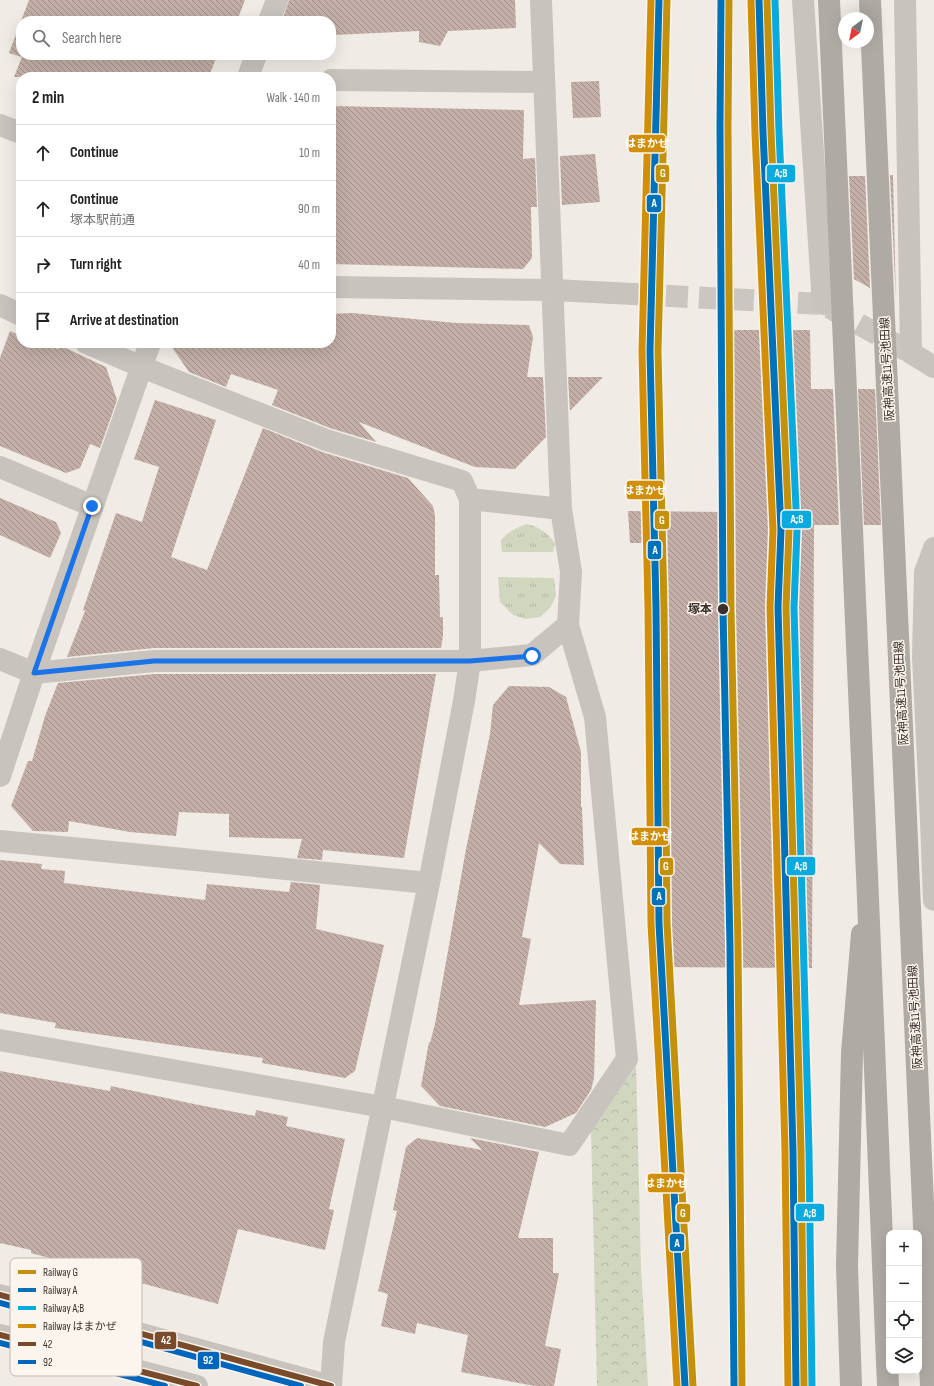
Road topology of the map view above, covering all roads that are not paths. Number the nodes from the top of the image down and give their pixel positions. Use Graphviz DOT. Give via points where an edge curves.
graph roads {
  1 [pos="277,0"];
  2 [pos="540,0"];
  3 [pos="803,0"];
  4 [pos="829,0"];
  5 [pos="870,0"];
  6 [pos="904,0"];
  7 [pos="271,16"];
  8 [pos="254,60"];
  9 [pos="250,72"];
  10 [pos="336,80"];
  11 [pos="544,82"];
  12 [pos="0,126"];
  13 [pos="16,131"];
  14 [pos="336,287"];
  15 [pos="553,290"];
  16 [pos="633,294"];
  17 [pos="823,304"];
  18 [pos="0,305"];
  19 [pos="16,313"];
  20 [pos="98,348"];
  21 [pos="148,348"];
  22 [pos="142,367"];
  23 [pos="934,367"];
  24 [pos="0,467"];
  25 [pos="470,499"];
  26 [pos="92,506"];
  27 [pos="561,509"];
  28 [pos="934,548"];
  29 [pos="929,606"];
  30 [pos="568,625"];
  31 [pos="0,659"];
  32 [pos="470,661"];
  33 [pos="34,673"];
  34 [pos="0,776"];
  35 [pos="932,823"];
  36 [pos="0,842"];
  37 [pos="867,875"];
  38 [pos="429,883"];
  39 [pos="934,900"];
  40 [pos="0,1040"];
  41 [pos="383,1107"];
  42 [pos="0,1295"];
  43 [pos="10,1298"];
  44 [pos="142,1334"];
  45 [pos="0,1335"];
  46 [pos="10,1338"];
  47 [pos="142,1372"];
  48 [pos="197,1386"];
  49 [pos="331,1386"];
  50 [pos="851,1386"];
  51 [pos="888,1386"];
  52 [pos="931,1386"];
  1 -- 7 [label="street"];
  2 -- 11 [label="street"];
  3 -- 17 [label="street"];
  4 -- 37 [label="highway, bridge"];
  5 -- 52 [label="highway, 阪神高速11号池田線, bridge"];
  6 -- 23 [label="street" via="911,353"];
  8 -- 9 [label="street"];
  10 -- 11 [label="street"];
  11 -- 15 [label="street"];
  12 -- 13 [label="street"];
  14 -- 15 [label="street"];
  15 -- 16 [label="street"];
  15 -- 27 [label="street"];
  18 -- 19 [label="street"];
  20 -- 22 [label="street"];
  21 -- 22 [label="street"];
  22 -- 25 [label="street" via="326,440 462,481"];
  22 -- 26 [label="street"];
  24 -- 26 [label="street"];
  25 -- 27 [label="street"];
  25 -- 32 [label="street"];
  26 -- 33 [label="street"];
  27 -- 30 [label="street" via="571,572"];
  28 -- 29 [label="street" via="925,572"];
  29 -- 35 [label="street" via="923,658"];
  30 -- 32 [label="street" via="532,656"];
  30 -- 41 [label="street" via="595,717 627,1059 569,1145"];
  31 -- 33 [label="street"];
  32 -- 33 [label="street" via="154,661"];
  32 -- 38 [label="street"];
  33 -- 34 [label="street"];
  35 -- 39 [label="street"];
  36 -- 38 [label="street"];
  37 -- 50 [label="highway, bridge" via="852,1053 847,1266"];
  37 -- 51 [label="highway, bridge"];
  38 -- 41 [label="street"];
  40 -- 41 [label="street"];
  41 -- 49 [label="street" via="334,1342"];
  42 -- 43 [label="street"];
  44 -- 49 [label="street"];
  45 -- 46 [label="street"];
  47 -- 48 [label="street"];
}
